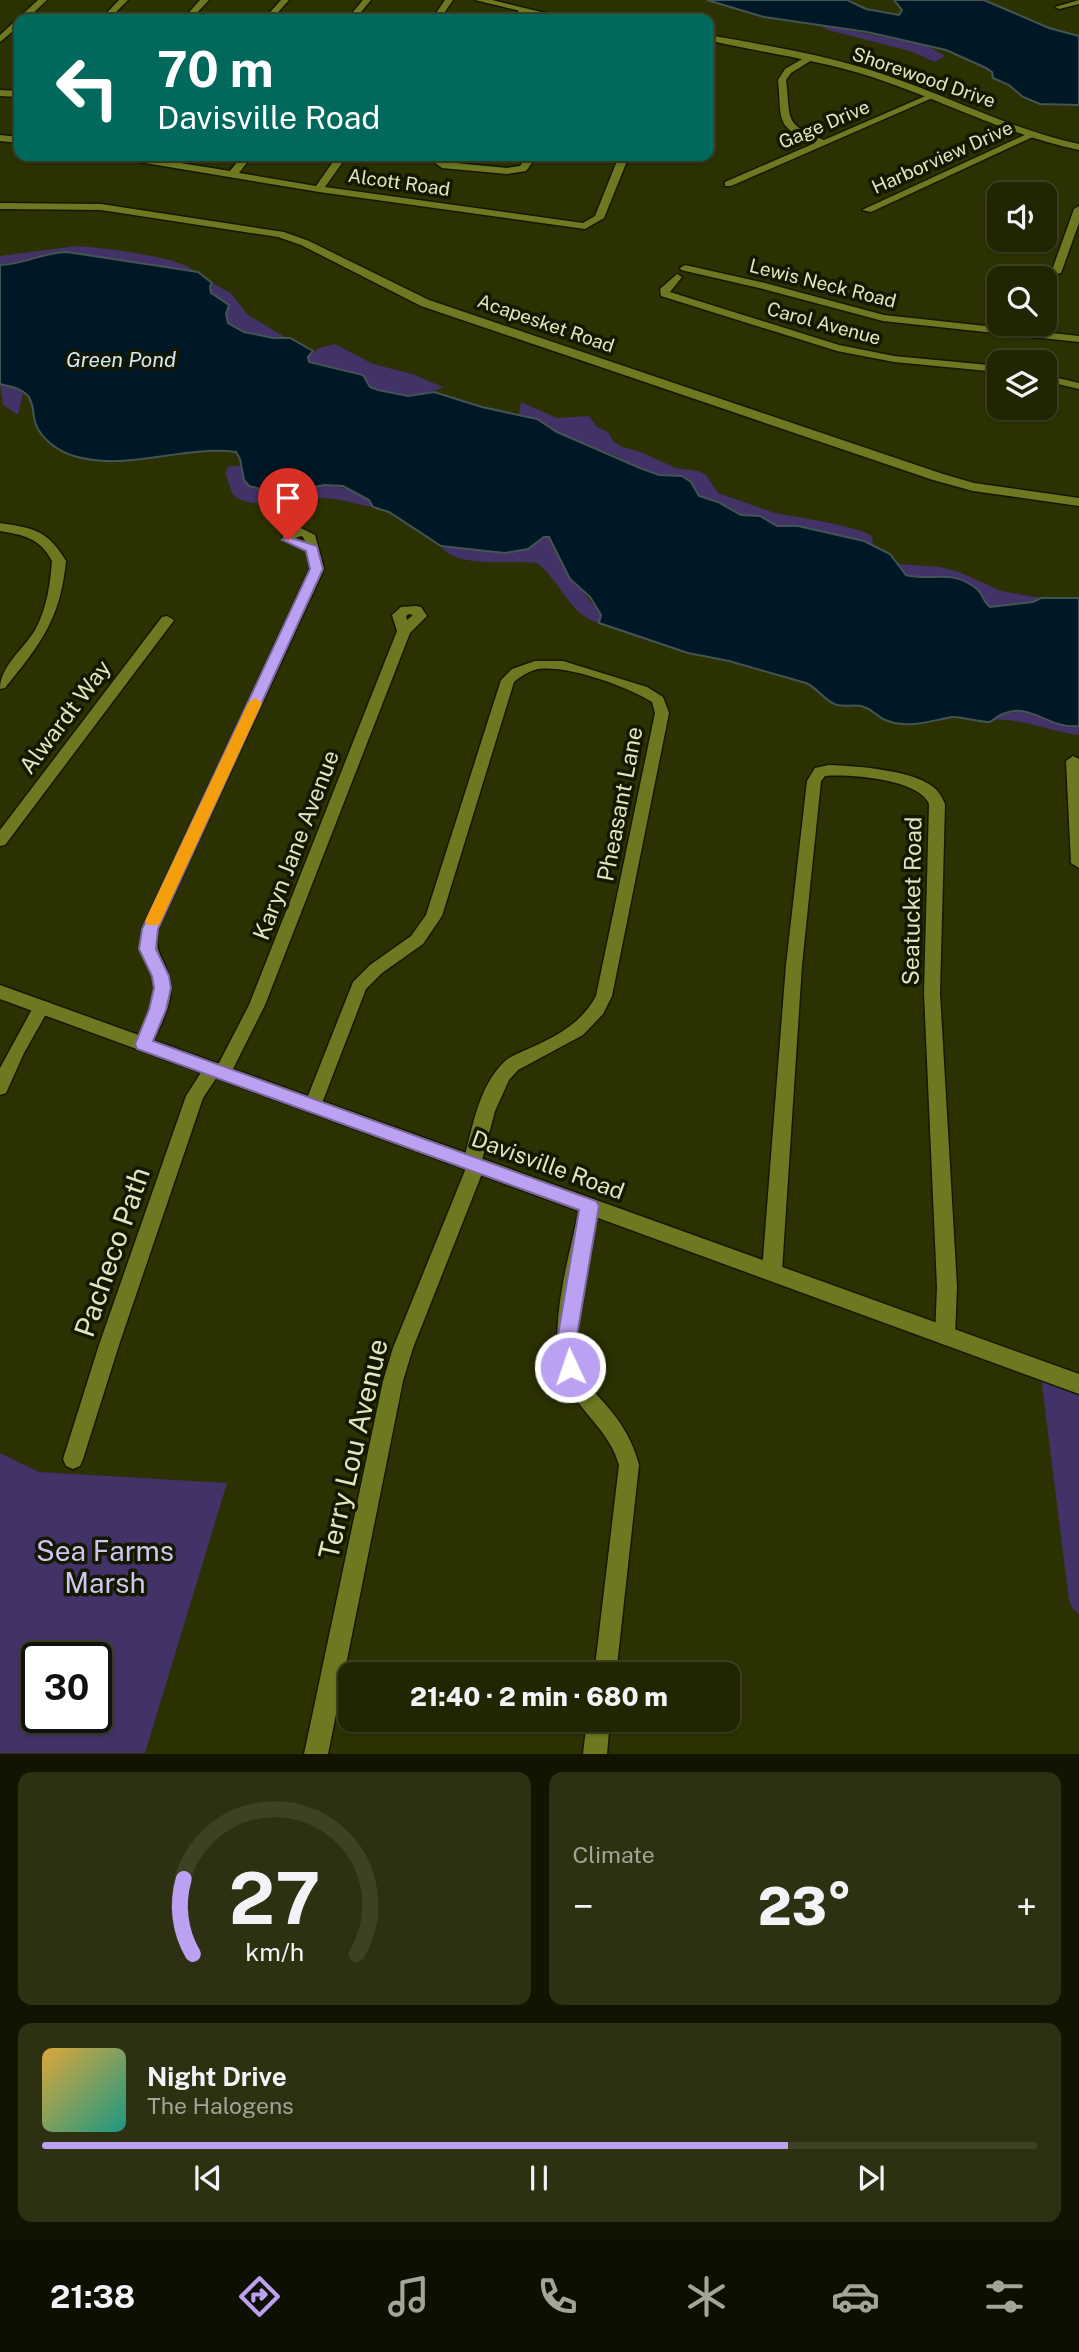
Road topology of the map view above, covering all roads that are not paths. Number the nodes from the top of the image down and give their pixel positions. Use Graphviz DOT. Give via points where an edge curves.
graph roads {
  1 [pos="43,0"];
  2 [pos="124,0"];
  3 [pos="205,0"];
  4 [pos="285,0"];
  5 [pos="367,0"];
  6 [pos="480,0"];
  7 [pos="1079,2"];
  8 [pos="1059,7"];
  9 [pos="524,10"];
  10 [pos="28,14"];
  11 [pos="110,14"];
  12 [pos="192,14"];
  13 [pos="272,14"];
  14 [pos="355,14"];
  15 [pos="520,14"];
  16 [pos="542,14"];
  17 [pos="14,26"];
  18 [pos="0,39"];
  19 [pos="714,39"];
  20 [pos="808,58"];
  21 [pos="933,96"];
  22 [pos="1032,135"];
  23 [pos="824,143"];
  24 [pos="1079,147"];
  25 [pos="170,161"];
  26 [pos="243,161"];
  27 [pos="339,161"];
  28 [pos="438,161"];
  29 [pos="529,161"];
  30 [pos="622,161"];
  31 [pos="233,174"];
  32 [pos="728,184"];
  33 [pos="320,189"];
  34 [pos="0,206"];
  35 [pos="1079,209"];
  36 [pos="867,210"];
  37 [pos="1057,270"];
  38 [pos="681,273"];
  39 [pos="1079,339"];
  40 [pos="987,368"];
  41 [pos="1057,381"];
  42 [pos="1079,387"];
  43 [pos="1079,502"];
  44 [pos="0,527"];
  45 [pos="313,548"];
  46 [pos="167,620"];
  47 [pos="404,631"];
  48 [pos="0,685"];
  49 [pos="1073,761"];
  50 [pos="0,841"];
  51 [pos="1079,863"];
  52 [pos="0,992"];
  53 [pos="42,1007"];
  54 [pos="143,1044"];
  55 [pos="218,1070"];
  56 [pos="0,1088"];
  57 [pos="313,1106"];
  58 [pos="474,1165"];
  59 [pos="589,1206"];
  60 [pos="772,1271"];
  61 [pos="945,1336"];
  62 [pos="1079,1384"];
  63 [pos="73,1460"];
  64 [pos="606,1662"];
  65 [pos="598,1732"];
  66 [pos="316,1754"];
  67 [pos="595,1754"];
  1 -- 10 [label="street"];
  2 -- 11 [label="street"];
  3 -- 12 [label="street"];
  4 -- 13 [label="street"];
  5 -- 14 [label="street"];
  6 -- 9 [label="main road"];
  7 -- 8 [label="street"];
  9 -- 15 [label="street"];
  9 -- 16 [label="main road"];
  17 -- 18 [label="street"];
  19 -- 20 [label="main road, Shorewood Drive"];
  20 -- 21 [label="main road, Shorewood Drive"];
  20 -- 23 [label="street" via="782,80 787,122 795,132"];
  21 -- 22 [label="main road, Shorewood Drive"];
  21 -- 23 [label="street, Gage Drive"];
  22 -- 24 [label="main road, Shorewood Drive"];
  22 -- 36 [label="street, Harborview Drive"];
  23 -- 32 [label="street, Gage Drive"];
  25 -- 31 [label="street, Alcott Road"];
  26 -- 31 [label="street"];
  27 -- 33 [label="street"];
  28 -- 29 [label="street" via="508,172 523,169"];
  30 -- 33 [label="street, Alcott Road" via="599,218 590,224"];
  31 -- 33 [label="street, Alcott Road"];
  34 -- 43 [label="main road, Acapesket Road" via="101,207 281,234 425,303 938,477"];
  35 -- 37 [label="street"];
  38 -- 39 [label="street, Lewis Neck Road" via="761,285 884,318"];
  38 -- 40 [label="street, Carol Avenue" via="665,294 836,348"];
  41 -- 42 [label="street"];
  44 -- 48 [label="street" via="45,539 59,561 46,627"];
  45 -- 54 [label="street" via="317,569 150,929 148,949 162,988"];
  46 -- 50 [label="street, Alwardt Way"];
  47 -- 55 [label="street, Karyn Jane Avenue" via="254,1013"];
  49 -- 51 [label="street"];
  52 -- 53 [label="main road, Davisville Road"];
  53 -- 54 [label="main road, Davisville Road"];
  53 -- 56 [label="street"];
  54 -- 55 [label="main road, Davisville Road"];
  55 -- 57 [label="main road, Davisville Road"];
  55 -- 63 [label="street, Pacheco Path" via="195,1096"];
  57 -- 58 [label="main road, Davisville Road"];
  57 -- 58 [label="street, Pheasant Lane" via="359,986 417,940 434,916 508,680 527,667 553,664 642,690 658,700 662,713 604,996 584,1027 503,1074 491,1098"];
  58 -- 59 [label="main road, Davisville Road"];
  58 -- 66 [label="street, Terry Lou Avenue" via="393,1381"];
  59 -- 60 [label="main road, Davisville Road"];
  59 -- 64 [label="street" via="567,1353 576,1381 618,1436 629,1465"];
  60 -- 61 [label="main road, Davisville Road"];
  60 -- 61 [label="street, Seatucket Road" via="794,965 814,781 820,771 840,769 916,784 931,793 937,804 932,993 947,1287"];
  61 -- 62 [label="main road, Davisville Road"];
  65 -- 67 [label="street"];
}
